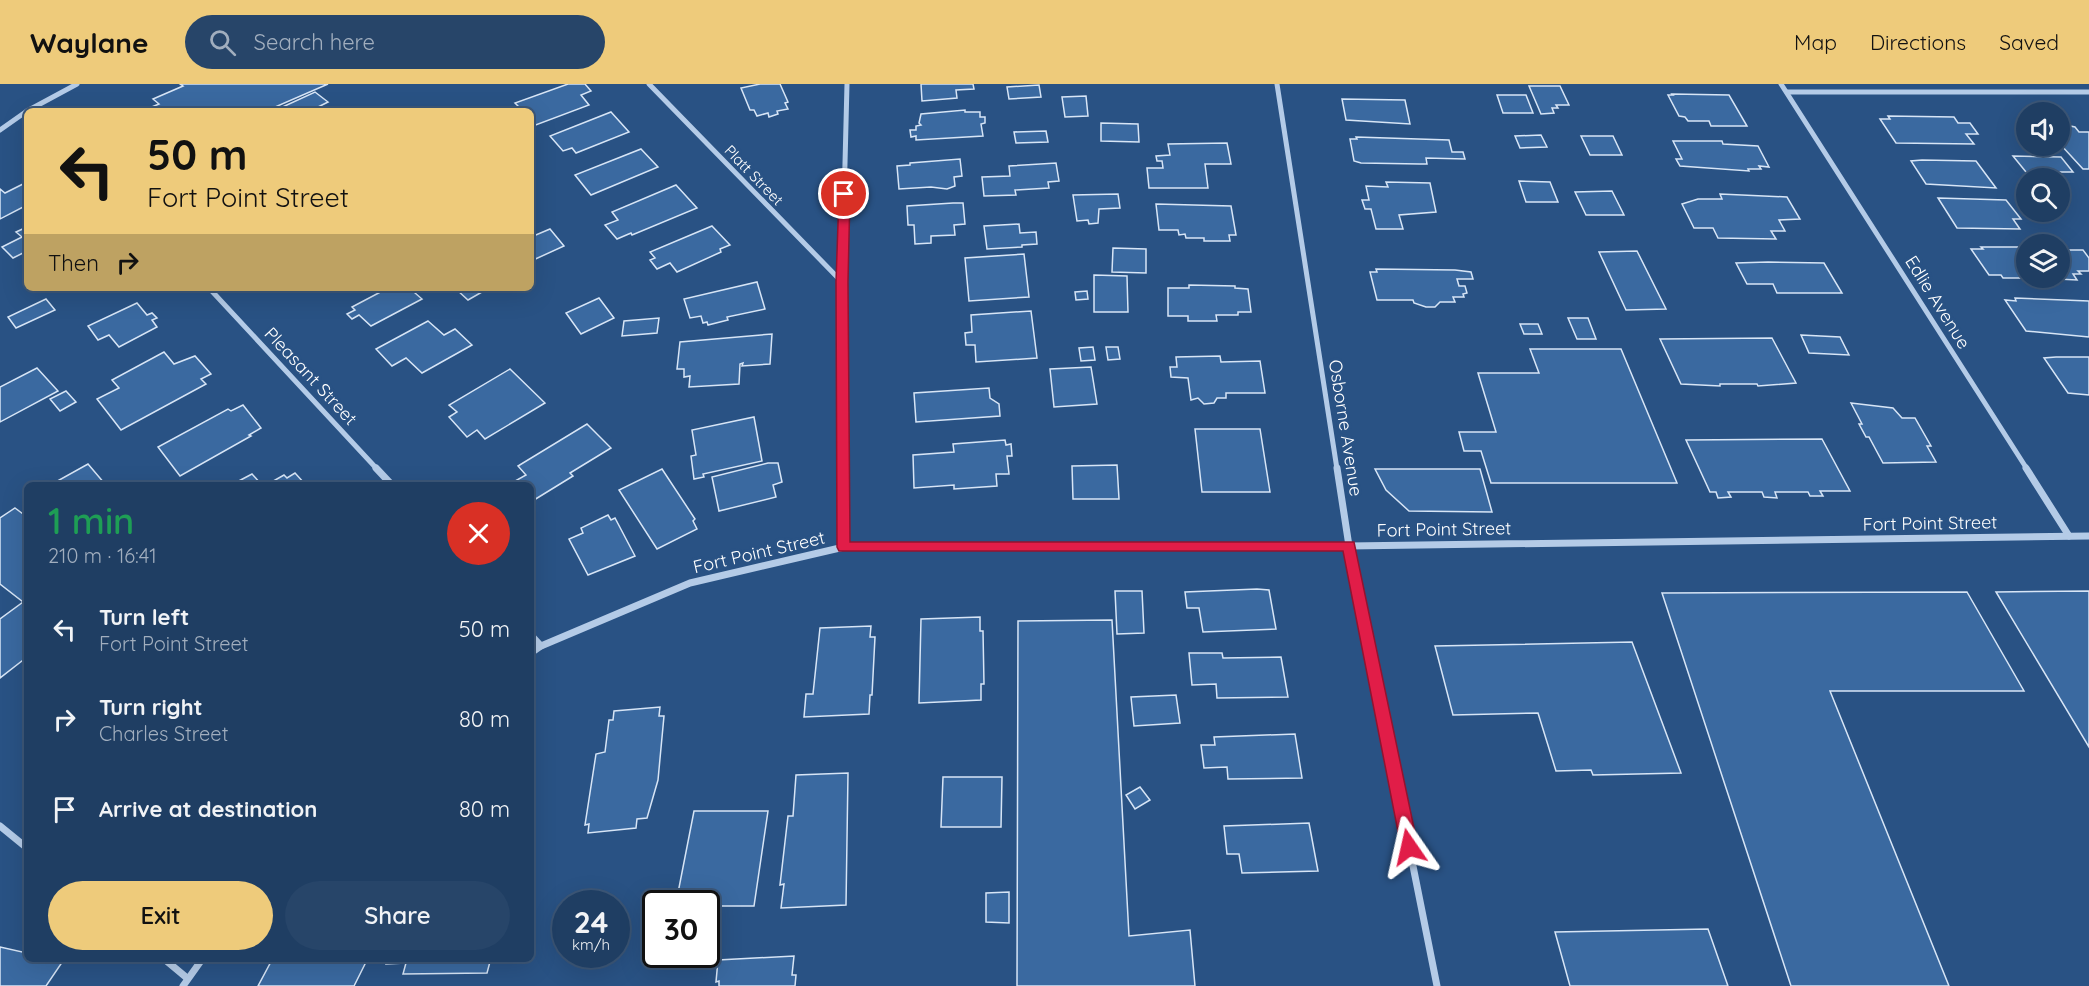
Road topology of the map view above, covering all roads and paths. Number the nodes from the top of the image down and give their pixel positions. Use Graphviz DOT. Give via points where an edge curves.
graph roads {
  1 [pos="77,84"];
  2 [pos="649,84"];
  3 [pos="847,84"];
  4 [pos="1277,84"];
  5 [pos="1781,84"];
  6 [pos="1787,92"];
  7 [pos="2089,92"];
  8 [pos="33,108"];
  9 [pos="24,113"];
  10 [pos="0,130"];
  11 [pos="842,282"];
  12 [pos="212,291"];
  13 [pos="389,482"];
  14 [pos="2069,536"];
  15 [pos="2089,536"];
  16 [pos="1349,546"];
  17 [pos="844,547"];
  18 [pos="534,638"];
  19 [pos="541,646"];
  20 [pos="534,651"];
  21 [pos="0,826"];
  22 [pos="24,846"];
  23 [pos="167,962"];
  24 [pos="200,962"];
  25 [pos="185,982"];
  26 [pos="1437,986"];
  1 -- 8 [label="street"];
  2 -- 11 [label="street, Platt Street"];
  3 -- 11 [label="street"];
  4 -- 16 [label="street, Osborne Avenue"];
  5 -- 6 [label="street, Edlie Avenue"];
  6 -- 7 [label="street"];
  6 -- 14 [label="street, Edlie Avenue"];
  9 -- 10 [label="street"];
  11 -- 17 [label="street"];
  12 -- 13 [label="street, Pleasant Street"];
  14 -- 15 [label="street, Fort Point Street"];
  14 -- 16 [label="street, Fort Point Street"];
  16 -- 17 [label="street, Fort Point Street"];
  16 -- 26 [label="street, Osborne Avenue"];
  17 -- 19 [label="street, Fort Point Street" via="690,583"];
  18 -- 19 [label="street"];
  19 -- 20 [label="street, Fort Point Street"];
  21 -- 22 [label="street"];
  23 -- 25 [label="street"];
  24 -- 25 [label="street"];
}
